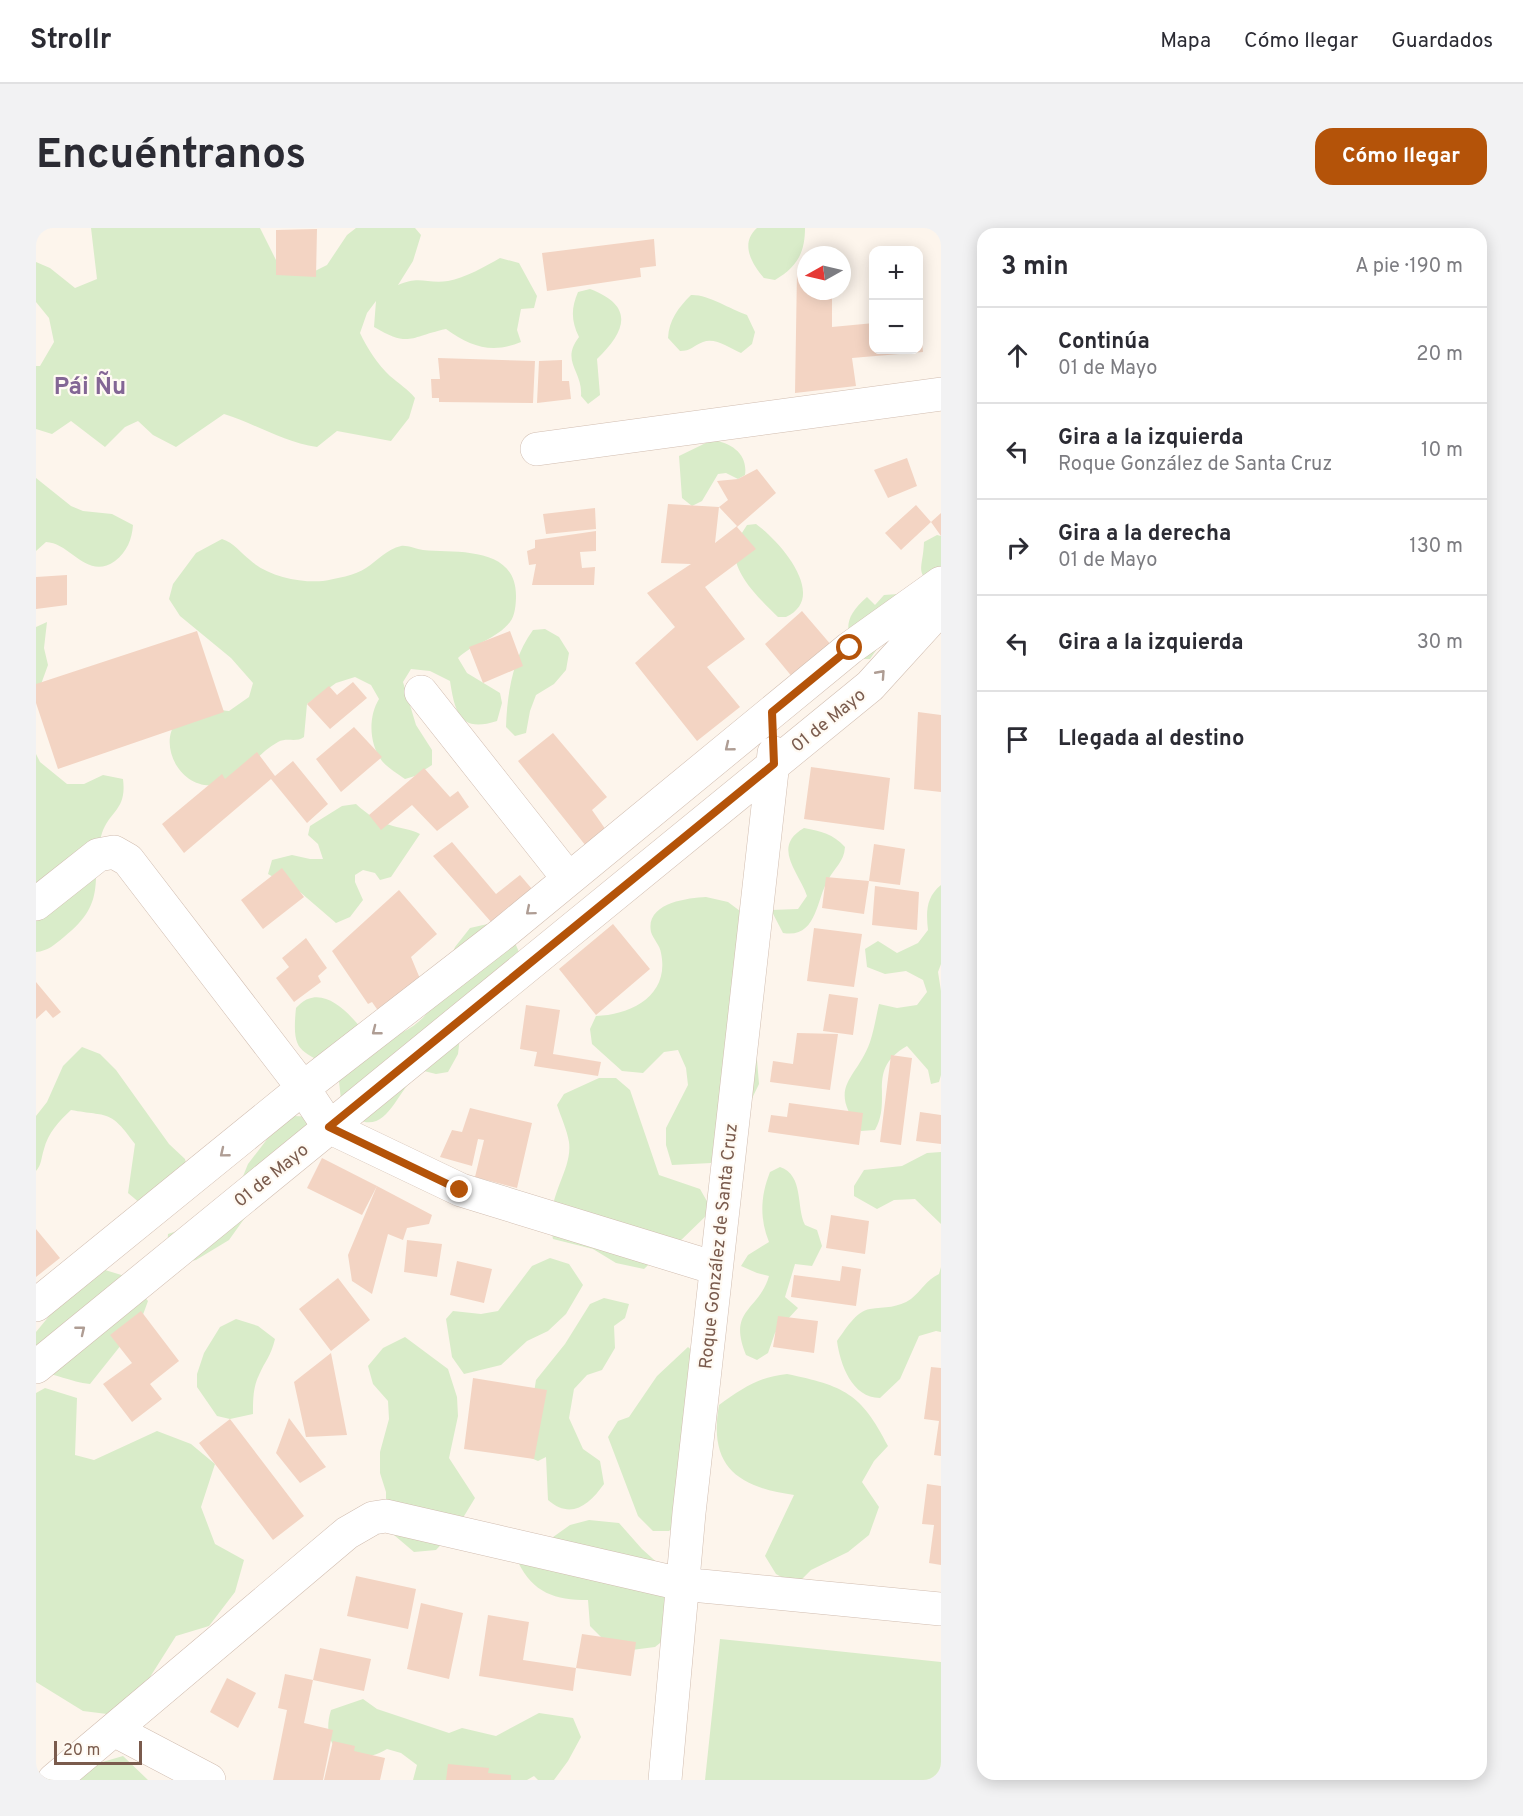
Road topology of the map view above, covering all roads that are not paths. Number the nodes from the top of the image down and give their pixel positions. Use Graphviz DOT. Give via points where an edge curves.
graph roads {
  1 [pos="941,394"];
  2 [pos="537,449"];
  3 [pos="941,583"];
  4 [pos="941,608"];
  5 [pos="421,692"];
  6 [pos="772,712"];
  7 [pos="774,764"];
  8 [pos="568,878"];
  9 [pos="36,904"];
  10 [pos="303,1088"];
  11 [pos="329,1127"];
  12 [pos="715,1268"];
  13 [pos="36,1305"];
  14 [pos="36,1368"];
  15 [pos="681,1584"];
  16 [pos="941,1610"];
  17 [pos="114,1730"];
  18 [pos="54,1780"];
  19 [pos="209,1780"];
  20 [pos="665,1780"];
  1 -- 2 [label="street"];
  3 -- 6 [label="street" via="850,648"];
  7 -- 4 [label="street, 01 de Mayo, one-way" via="870,686"];
  5 -- 8 [label="street"];
  6 -- 7 [label="street, Roque González de Santa Cruz"];
  6 -- 8 [label="street, one-way"];
  7 -- 11 [label="street, 01 de Mayo"];
  7 -- 12 [label="street, Roque González de Santa Cruz"];
  8 -- 10 [label="street, one-way"];
  9 -- 10 [label="street" via="99,855 114,852 128,860"];
  10 -- 11 [label="street"];
  10 -- 13 [label="street, one-way"];
  11 -- 12 [label="street" via="460,1190"];
  14 -- 11 [label="street, 01 de Mayo, one-way"];
  12 -- 15 [label="street, Roque González de Santa Cruz"];
  15 -- 16 [label="street"];
  15 -- 17 [label="street" via="386,1516 373,1518 347,1533"];
  15 -- 20 [label="street, Roque González de Santa Cruz"];
  17 -- 18 [label="street"];
  17 -- 19 [label="street"];
}
